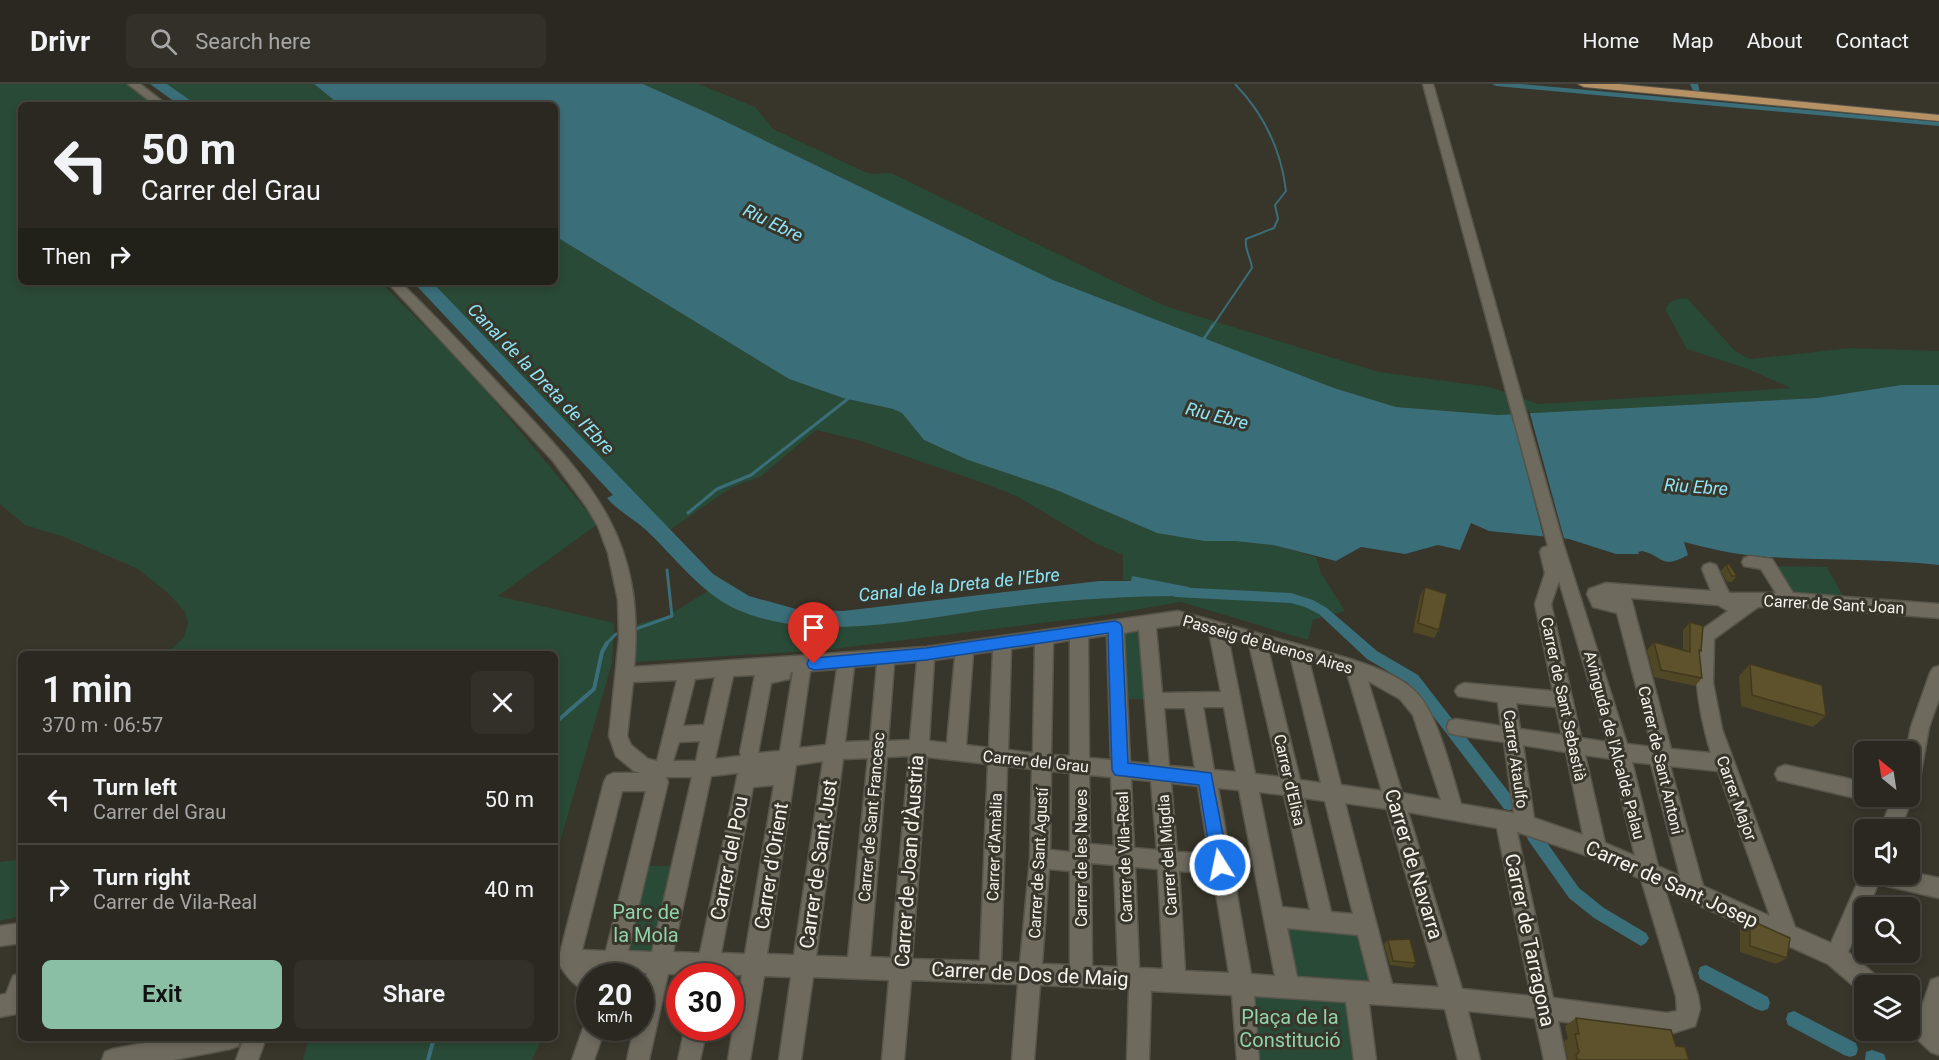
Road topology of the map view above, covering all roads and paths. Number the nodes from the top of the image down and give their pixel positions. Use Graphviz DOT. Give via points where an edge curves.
graph roads {
  1 [pos="133,84"];
  2 [pos="1428,84"];
  3 [pos="1584,84"];
  4 [pos="158,102"];
  5 [pos="1939,118"];
  6 [pos="396,285"];
  7 [pos="1551,546"];
  8 [pos="1750,562"];
  9 [pos="1710,569"];
  10 [pos="1723,598"];
  11 [pos="1788,599"];
  12 [pos="1754,601"];
  13 [pos="1939,611"];
  14 [pos="1734,615"];
  15 [pos="1147,622"];
  16 [pos="1115,627"];
  17 [pos="1217,627"];
  18 [pos="1079,632"];
  19 [pos="1257,639"];
  20 [pos="1044,643"];
  21 [pos="1002,649"];
  22 [pos="1297,650"];
  23 [pos="964,655"];
  24 [pos="1702,658"];
  25 [pos="926,661"];
  26 [pos="886,666"];
  27 [pos="800,668"];
  28 [pos="1355,668"];
  29 [pos="726,669"];
  30 [pos="846,669"];
  31 [pos="624,673"];
  32 [pos="1939,673"];
  33 [pos="686,679"];
  34 [pos="1464,691"];
  35 [pos="1506,694"];
  36 [pos="1231,699"];
  37 [pos="1564,700"];
  38 [pos="1155,701"];
  39 [pos="1193,701"];
  40 [pos="1456,727"];
  41 [pos="711,733"];
  42 [pos="671,734"];
  43 [pos="1513,736"];
  44 [pos="1917,741"];
  45 [pos="1575,746"];
  46 [pos="918,748"];
  47 [pos="877,749"];
  48 [pos="749,752"];
  49 [pos="834,752"];
  50 [pos="956,752"];
  51 [pos="1620,752"];
  52 [pos="997,757"];
  53 [pos="1664,757"];
  54 [pos="665,758"];
  55 [pos="1042,762"];
  56 [pos="1724,763"];
  57 [pos="1080,765"];
  58 [pos="787,767"];
  59 [pos="704,769"];
  60 [pos="1120,770"];
  61 [pos="1161,774"];
  62 [pos="1785,774"];
  63 [pos="1205,778"];
  64 [pos="1248,782"];
  65 [pos="1291,787"];
  66 [pos="1854,789"];
  67 [pos="1335,793"];
  68 [pos="1395,801"];
  69 [pos="1454,811"];
  70 [pos="1515,822"];
  71 [pos="1596,849"];
  72 [pos="1081,857"];
  73 [pos="1125,857"];
  74 [pos="1040,859"];
  75 [pos="1168,860"];
  76 [pos="1220,865"];
  77 [pos="1649,872"];
  78 [pos="1920,884"];
  79 [pos="1869,885"];
  80 [pos="1939,888"];
  81 [pos="1694,892"];
  82 [pos="1274,916"];
  83 [pos="1323,921"];
  84 [pos="1367,926"];
  85 [pos="18,933"];
  86 [pos="1786,935"];
  87 [pos="0,936"];
  88 [pos="1836,956"];
  89 [pos="568,962"];
  90 [pos="576,963"];
  91 [pos="614,963"];
  92 [pos="659,963"];
  93 [pos="708,963"];
  94 [pos="654,964"];
  95 [pos="666,964"];
  96 [pos="756,964"];
  97 [pos="744,965"];
  98 [pos="804,966"];
  99 [pos="858,967"];
  100 [pos="900,968"];
  101 [pos="576,970"];
  102 [pos="990,973"];
  103 [pos="1031,974"];
  104 [pos="1858,975"];
  105 [pos="1081,976"];
  106 [pos="1134,979"];
  107 [pos="1175,981"];
  108 [pos="1242,986"];
  109 [pos="1288,988"];
  110 [pos="1939,988"];
  111 [pos="1356,993"];
  112 [pos="1384,994"];
  113 [pos="1454,999"];
  114 [pos="1544,1008"];
  115 [pos="1687,1018"];
  116 [pos="1925,1031"];
  117 [pos="214,1041"];
  118 [pos="254,1041"];
  119 [pos="590,1041"];
  120 [pos="693,1041"];
  121 [pos="113,1060"];
  122 [pos="247,1060"];
  123 [pos="583,1060"];
  124 [pos="638,1060"];
  125 [pos="689,1060"];
  126 [pos="739,1060"];
  127 [pos="790,1060"];
  128 [pos="893,1060"];
  129 [pos="1023,1060"];
  130 [pos="1138,1060"];
  131 [pos="1248,1060"];
  132 [pos="1365,1060"];
  133 [pos="1469,1060"];
  134 [pos="1555,1060"];
  1 -- 4 [label="street"];
  2 -- 7 [label="street" via="1515,393"];
  3 -- 5 [label="main road"];
  6 -- 31 [label="street" via="552,451 580,484 606,525 621,566 627,601"];
  7 -- 37 [label="street, Carrer de Sant Sebastià" via="1553,573 1543,604"];
  7 -- 51 [label="street, Avinguda de l'Alcalde Palau"];
  8 -- 11 [label="street" via="1766,562"];
  9 -- 10 [label="street"];
  10 -- 12 [label="street"];
  10 -- 14 [label="street"];
  10 -- 53 [label="street, Carrer de Sant Antoni" via="1622,600"];
  11 -- 12 [label="street, Carrer de Sant Joan"];
  11 -- 13 [label="street, Carrer de Sant Joan"];
  12 -- 14 [label="street, Carrer de Sant Joan"];
  14 -- 24 [label="street, Carrer de Sant Joan" via="1706,636"];
  15 -- 16 [label="street, Passeig de Buenos Aires"];
  15 -- 17 [label="street, Passeig de Buenos Aires" via="1178,618"];
  15 -- 38 [label="street, Carrer del Migdia"];
  16 -- 18 [label="street, Passeig de Buenos Aires"];
  16 -- 60 [label="street, Carrer de Vila-Real"];
  17 -- 19 [label="street, Passeig de Buenos Aires"];
  17 -- 36 [label="street"];
  18 -- 27 [label="street, Passeig de Buenos Aires"];
  18 -- 57 [label="street, Carrer de les Naves"];
  19 -- 22 [label="street, Passeig de Buenos Aires"];
  19 -- 65 [label="street, Carrer d'Elisa"];
  20 -- 55 [label="street, Carrer de Sant Agustí"];
  21 -- 52 [label="street, Carrer d'Amàlia"];
  22 -- 28 [label="street, Passeig de Buenos Aires"];
  22 -- 67 [label="street"];
  23 -- 50 [label="street"];
  24 -- 56 [label="street, Carrer Major" via="1706,703"];
  25 -- 46 [label="street, Carrer de Joan d'Àustria"];
  26 -- 47 [label="street, Carrer de Sant Francesc"];
  27 -- 29 [label="street, Passeig de Buenos Aires"];
  27 -- 48 [label="street" via="763,676"];
  27 -- 58 [label="street, Carrer d'Orient"];
  28 -- 68 [label="street, Carrer de Navarra"];
  28 -- 69 [label="street, Passeig de Buenos Aires" via="1406,694 1421,711"];
  29 -- 31 [label="street, Passeig de Buenos Aires"];
  29 -- 41 [label="street"];
  30 -- 49 [label="street, Carrer de Sant Just"];
  31 -- 59 [label="street, Carrer del Grau" via="618,736 623,750 652,769"];
  32 -- 44 [label="street"];
  33 -- 42 [label="street"];
  34 -- 35 [label="street"];
  35 -- 37 [label="street"];
  35 -- 43 [label="street, Carrer Ataulfo"];
  36 -- 39 [label="street"];
  36 -- 64 [label="street"];
  37 -- 45 [label="street, Carrer de Sant Sebastià"];
  38 -- 39 [label="street"];
  38 -- 61 [label="street, Carrer del Migdia"];
  39 -- 63 [label="street"];
  40 -- 43 [label="street"];
  41 -- 42 [label="street"];
  41 -- 59 [label="street"];
  42 -- 54 [label="street"];
  43 -- 45 [label="street"];
  43 -- 70 [label="street, Carrer Ataulfo"];
  45 -- 51 [label="street"];
  45 -- 71 [label="street, Carrer de Sant Sebastià"];
  46 -- 47 [label="street, Carrer del Grau"];
  46 -- 50 [label="street, Carrer del Grau"];
  46 -- 100 [label="street, Carrer de Joan d'Àustria"];
  47 -- 49 [label="street, Carrer del Grau"];
  47 -- 99 [label="street, Carrer de Sant Francesc"];
  49 -- 58 [label="street, Carrer del Grau"];
  49 -- 98 [label="street, Carrer de Sant Just"];
  50 -- 52 [label="street, Carrer del Grau"];
  51 -- 53 [label="street"];
  51 -- 77 [label="street, Avinguda de l'Alcalde Palau"];
  52 -- 55 [label="street, Carrer del Grau"];
  52 -- 102 [label="street, Carrer d'Amàlia"];
  53 -- 56 [label="street"];
  53 -- 81 [label="street, Carrer de Sant Antoni" via="1660,763"];
  55 -- 57 [label="street, Carrer del Grau"];
  55 -- 74 [label="street, Carrer de Sant Agustí"];
  56 -- 86 [label="street, Carrer Major"];
  57 -- 60 [label="street, Carrer del Grau"];
  57 -- 72 [label="street, Carrer de les Naves"];
  58 -- 59 [label="street, Carrer del Grau"];
  58 -- 93 [label="street, Carrer del Pou" via="745,779"];
  58 -- 96 [label="street, Carrer d'Orient"];
  59 -- 92 [label="street"];
  60 -- 61 [label="street, Carrer del Grau"];
  60 -- 73 [label="street, Carrer de Vila-Real"];
  61 -- 63 [label="street, Carrer del Grau"];
  61 -- 75 [label="street, Carrer del Migdia"];
  62 -- 66 [label="street"];
  63 -- 64 [label="street, Carrer del Grau"];
  63 -- 76 [label="street"];
  64 -- 65 [label="street, Carrer del Grau"];
  64 -- 82 [label="street"];
  65 -- 67 [label="street, Carrer del Grau"];
  65 -- 83 [label="street, Carrer d'Elisa"];
  67 -- 68 [label="street, Carrer del Grau"];
  67 -- 84 [label="street"];
  68 -- 69 [label="street, Carrer del Grau"];
  68 -- 113 [label="street, Carrer de Navarra"];
  69 -- 70 [label="street, Carrer del Grau"];
  70 -- 71 [label="street, Carrer de Sant Josep"];
  70 -- 114 [label="street, Carrer de Tarragona"];
  71 -- 77 [label="street, Carrer de Sant Josep"];
  72 -- 73 [label="street"];
  72 -- 74 [label="street"];
  72 -- 105 [label="street, Carrer de les Naves"];
  73 -- 75 [label="street"];
  73 -- 106 [label="street, Carrer de Vila-Real"];
  74 -- 103 [label="street, Carrer de Sant Agustí"];
  75 -- 76 [label="street"];
  75 -- 107 [label="street, Carrer del Migdia"];
  76 -- 108 [label="street"];
  77 -- 81 [label="street, Carrer de Sant Josep"];
  77 -- 115 [label="street, Avinguda de l'Alcalde Palau" via="1687,996"];
  78 -- 80 [label="street"];
  79 -- 88 [label="street"];
  81 -- 86 [label="street, Carrer de Sant Josep"];
  82 -- 83 [label="street"];
  82 -- 109 [label="street"];
  83 -- 84 [label="street"];
  84 -- 112 [label="street"];
  85 -- 87 [label="street"];
  86 -- 88 [label="street, Carrer de Sant Josep"];
  88 -- 104 [label="street, Carrer de Sant Josep"];
  89 -- 90 [label="street, Carrer de Dos de Maig"];
  89 -- 91 [label="street" via="614,782 658,782"];
  89 -- 101 [label="street"];
  92 -- 94 [label="street, Carrer de Dos de Maig"];
  92 -- 95 [label="street, Carrer de Dos de Maig"];
  92 -- 124 [label="street"];
  96 -- 97 [label="street, Carrer de Dos de Maig"];
  96 -- 98 [label="street, Carrer de Dos de Maig"];
  96 -- 126 [label="street, Carrer d'Orient"];
  98 -- 99 [label="street, Carrer de Dos de Maig"];
  98 -- 127 [label="street, Carrer de Sant Just"];
  99 -- 100 [label="street, Carrer de Dos de Maig"];
  100 -- 102 [label="street, Carrer de Dos de Maig"];
  100 -- 128 [label="street, Carrer de Joan d'Àustria"];
  102 -- 103 [label="street, Carrer de Dos de Maig"];
  103 -- 105 [label="street, Carrer de Dos de Maig"];
  103 -- 129 [label="street, Carrer de Sant Agustí"];
  105 -- 106 [label="street, Carrer de Dos de Maig"];
  106 -- 107 [label="street, Carrer de Dos de Maig"];
  106 -- 130 [label="street, Carrer de Vila-Real"];
  107 -- 108 [label="street, Carrer de Dos de Maig"];
  108 -- 109 [label="street, Carrer de Dos de Maig"];
  108 -- 131 [label="street"];
  109 -- 111 [label="street, Carrer de Dos de Maig"];
  110 -- 116 [label="street"];
  111 -- 112 [label="street, Carrer de Dos de Maig"];
  111 -- 132 [label="street"];
  112 -- 113 [label="street, Carrer de Dos de Maig"];
  113 -- 114 [label="street, Carrer de Dos de Maig"];
  113 -- 133 [label="street, Carrer de Navarra"];
  114 -- 115 [label="street, Carrer de Dos de Maig" via="1667,1024"];
  114 -- 134 [label="street, Carrer de Tarragona"];
  117 -- 121 [label="street"];
  118 -- 122 [label="street"];
  119 -- 123 [label="street"];
  120 -- 125 [label="street"];
}
